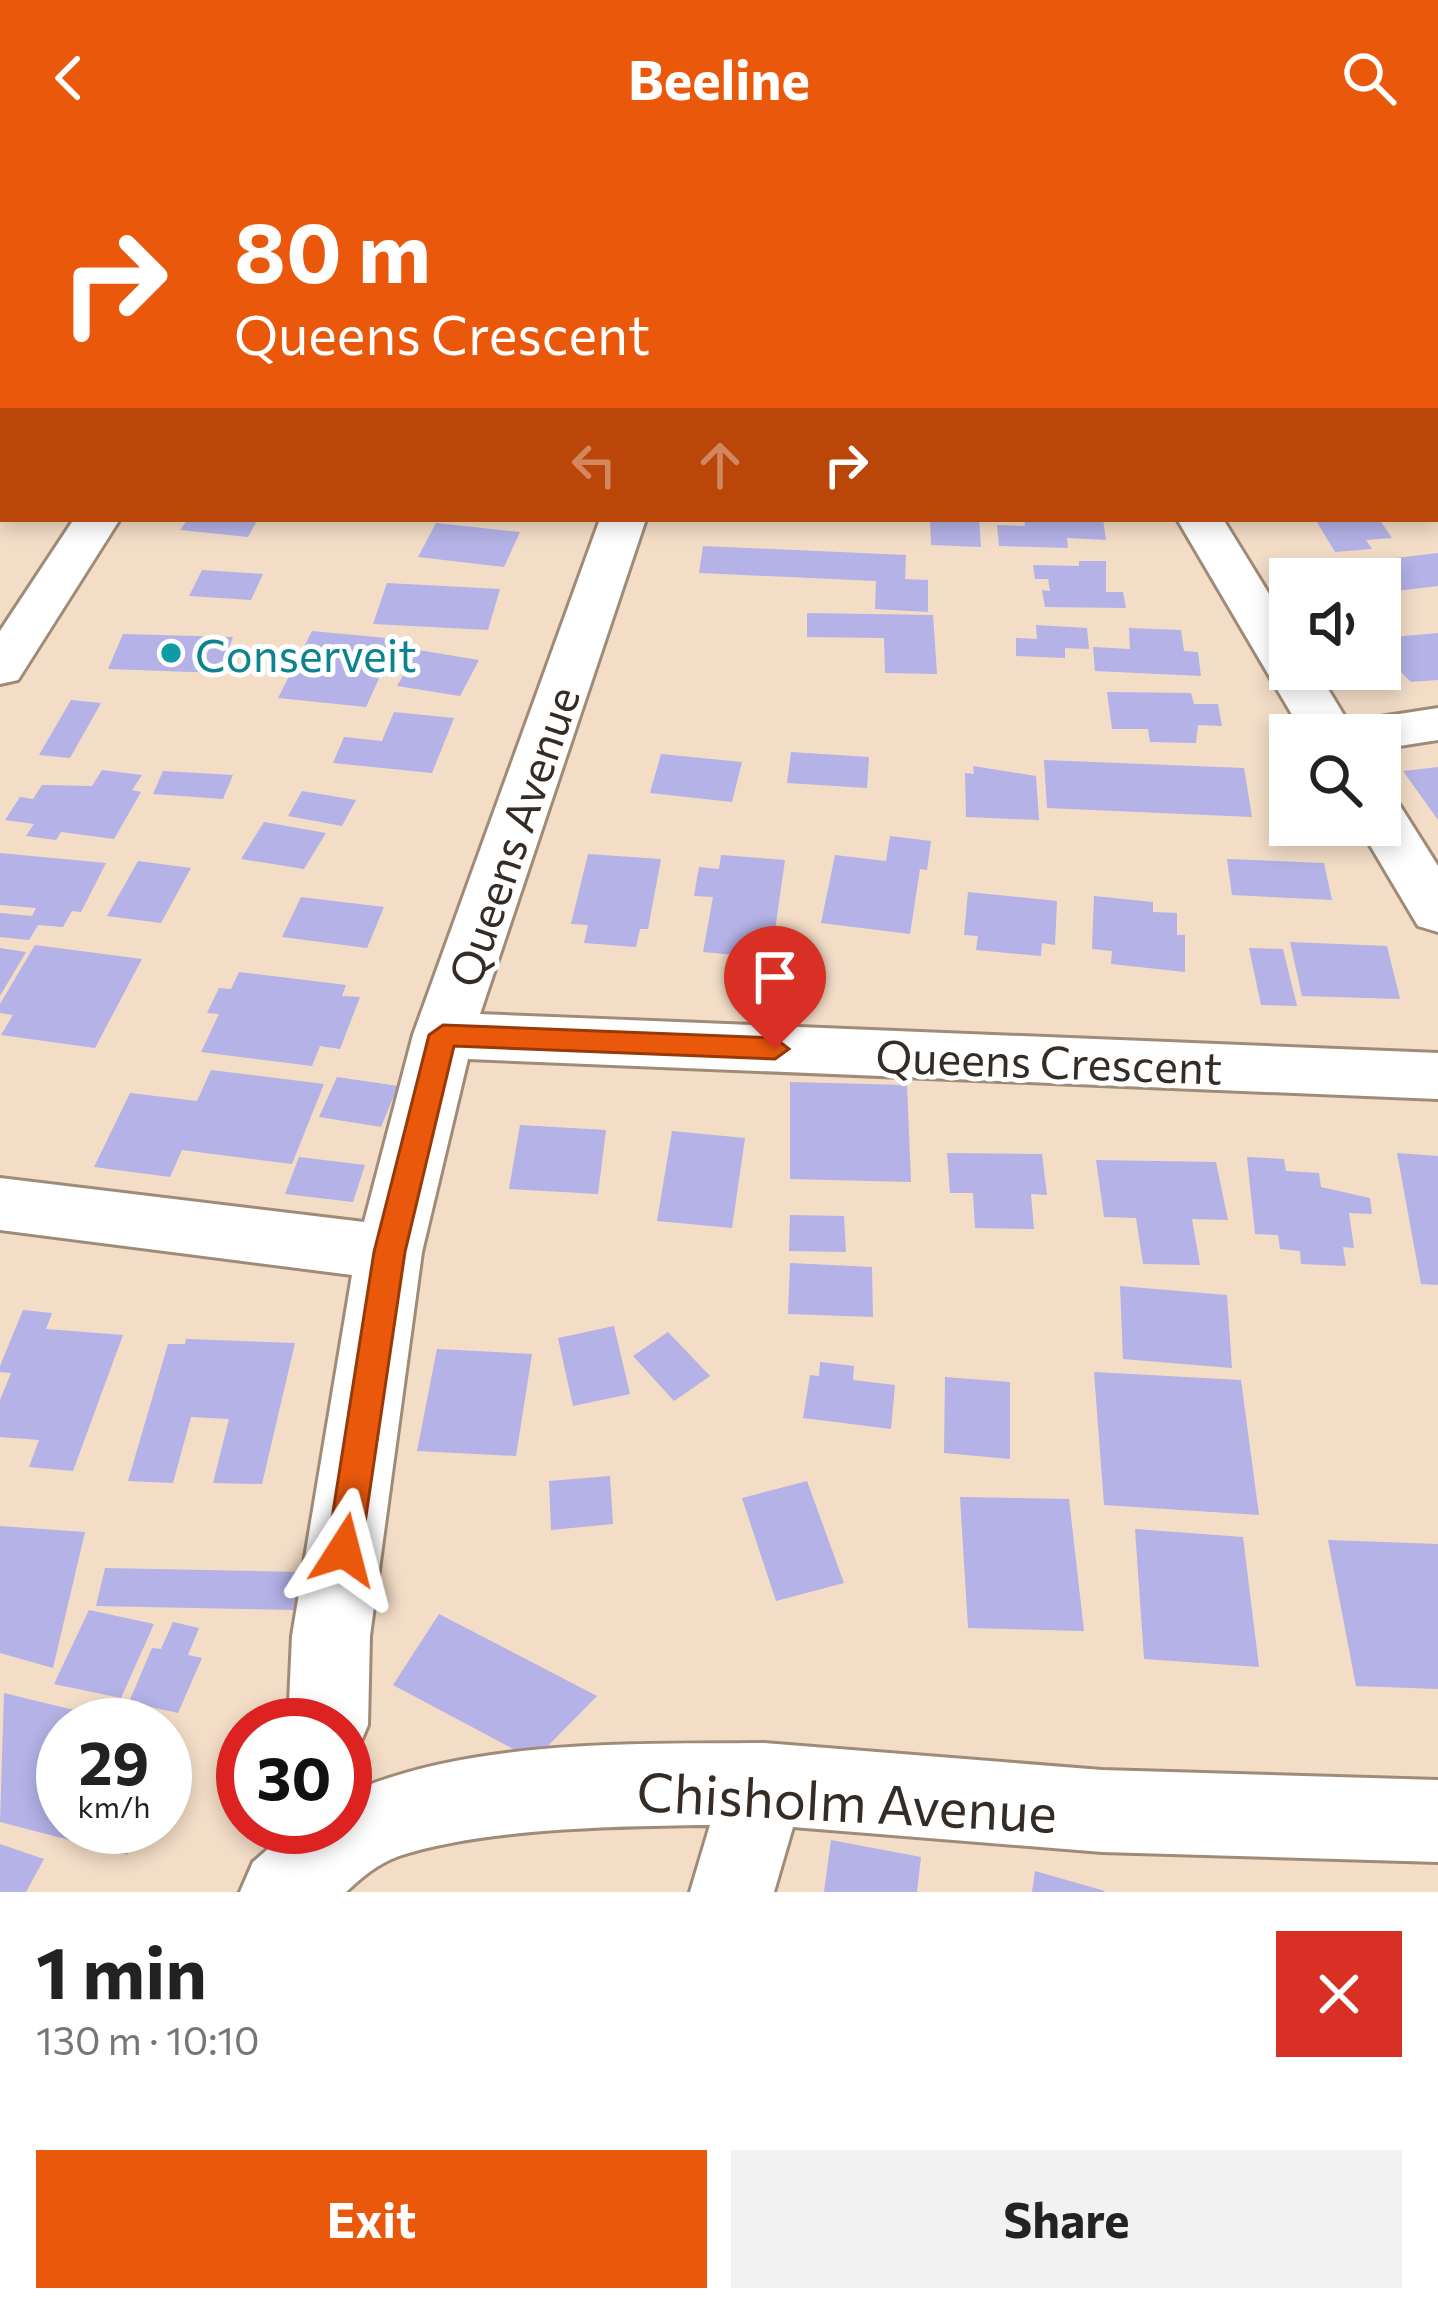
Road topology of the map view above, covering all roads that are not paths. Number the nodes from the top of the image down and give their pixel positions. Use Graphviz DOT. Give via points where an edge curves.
graph roads {
  1 [pos="95,522"];
  2 [pos="622,522"];
  3 [pos="1202,522"];
  4 [pos="1269,633"];
  5 [pos="0,669"];
  6 [pos="1438,724"];
  7 [pos="1401,729"];
  8 [pos="1398,846"];
  9 [pos="1438,913"];
  10 [pos="443,1035"];
  11 [pos="1438,1076"];
  12 [pos="0,1204"];
  13 [pos="389,1252"];
  14 [pos="329,1698"];
  15 [pos="764,1784"];
  16 [pos="1438,1821"];
  17 [pos="372,1826"];
  18 [pos="732,1892"];
  1 -- 5 [label="street"];
  2 -- 10 [label="street, Queens Avenue"];
  3 -- 4 [label="street"];
  6 -- 7 [label="street"];
  8 -- 9 [label="street"];
  10 -- 11 [label="street, Queens Crescent"];
  10 -- 13 [label="street, Queens Avenue"];
  12 -- 13 [label="street"];
  13 -- 14 [label="street, Queens Avenue" via="331,1636"];
  15 -- 16 [label="street, Chisholm Avenue" via="1086,1810"];
  15 -- 17 [label="street, Chisholm Avenue" via="464,1800"];
  15 -- 18 [label="street"];
}
